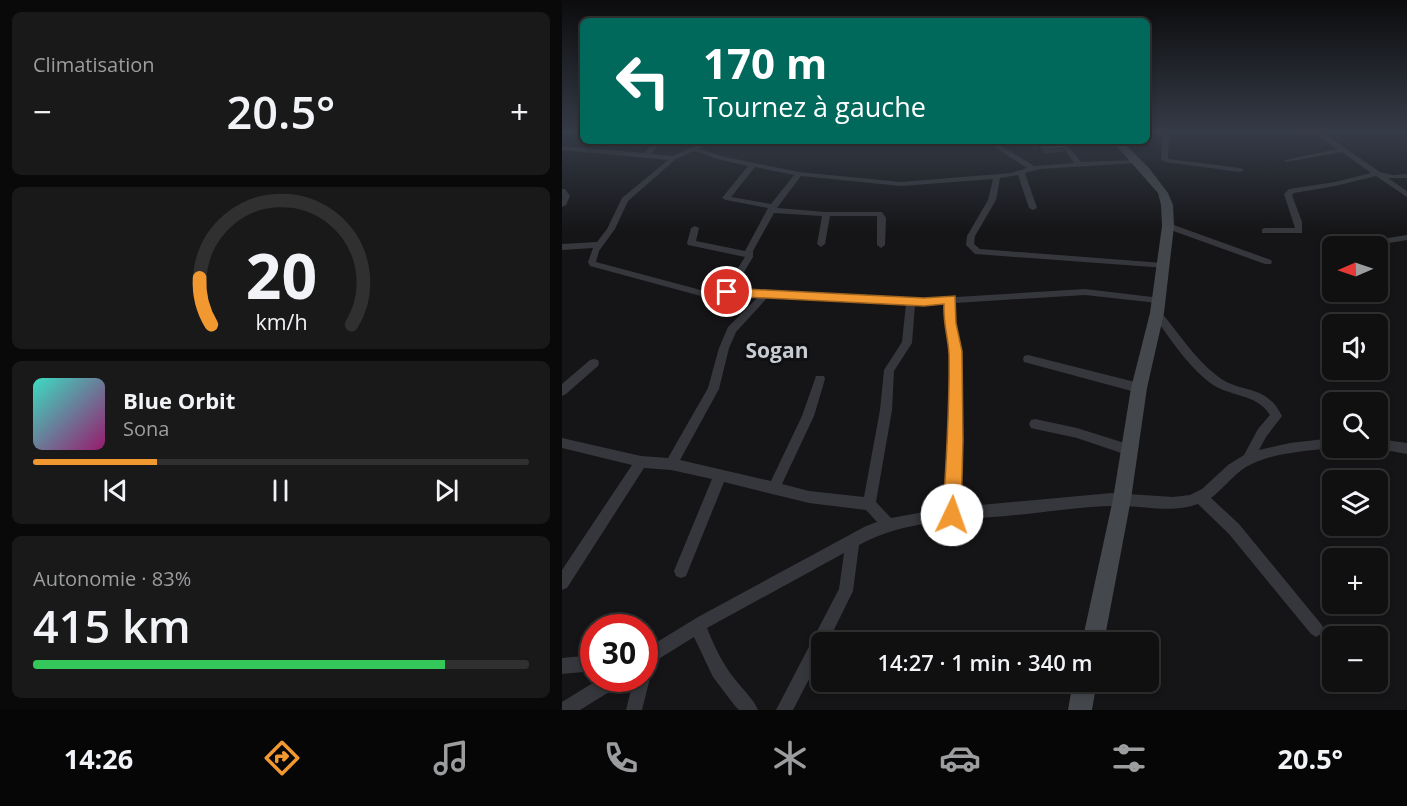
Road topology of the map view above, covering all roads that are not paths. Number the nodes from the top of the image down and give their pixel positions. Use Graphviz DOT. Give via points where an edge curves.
graph roads {
  1 [pos="665,166"];
  2 [pos="752,166"];
  3 [pos="759,166"];
  4 [pos="1029,166"];
  5 [pos="1054,166"];
  6 [pos="1140,166"];
  7 [pos="1209,166"];
  8 [pos="1366,166"];
  9 [pos="1032,168"];
  10 [pos="1240,170"];
  11 [pos="1021,172"];
  12 [pos="799,174"];
  13 [pos="1378,174"];
  14 [pos="997,176"];
  15 [pos="1406,176"];
  16 [pos="562,191"];
  17 [pos="1406,195"];
  18 [pos="562,205"];
  19 [pos="772,208"];
  20 [pos="1033,208"];
  21 [pos="826,214"];
  22 [pos="1168,226"];
  23 [pos="695,228"];
  24 [pos="1265,231"];
  25 [pos="1406,237"];
  26 [pos="1388,240"];
  27 [pos="821,244"];
  28 [pos="881,244"];
  29 [pos="598,245"];
  30 [pos="562,248"];
  31 [pos="750,255"];
  32 [pos="1268,262"];
  33 [pos="1163,266"];
  34 [pos="727,292"];
  35 [pos="764,295"];
  36 [pos="951,299"];
  37 [pos="911,300"];
  38 [pos="1157,307"];
  39 [pos="1028,359"];
  40 [pos="594,363"];
  41 [pos="820,379"];
  42 [pos="1139,388"];
  43 [pos="562,391"];
  44 [pos="1035,424"];
  45 [pos="562,443"];
  46 [pos="1322,444"];
  47 [pos="1388,446"];
  48 [pos="1406,449"];
  49 [pos="1130,450"];
  50 [pos="1248,459"];
  51 [pos="641,462"];
  52 [pos="671,465"];
  53 [pos="720,475"];
  54 [pos="774,488"];
  55 [pos="1200,497"];
  56 [pos="1122,499"];
  57 [pos="869,504"];
  58 [pos="952,515"];
  59 [pos="888,525"];
  60 [pos="852,543"];
  61 [pos="681,571"];
  62 [pos="562,584"];
  63 [pos="698,625"];
  64 [pos="1316,629"];
  65 [pos="1095,632"];
  66 [pos="658,653"];
  67 [pos="580,664"];
  68 [pos="562,666"];
  69 [pos="594,692"];
  70 [pos="638,692"];
  71 [pos="1083,692"];
  72 [pos="565,710"];
  73 [pos="634,710"];
  74 [pos="750,710"];
  75 [pos="784,710"];
  76 [pos="1080,710"];
  1 -- 29 [label="street" via="625,200"];
  2 -- 19 [label="street" via="726,198"];
  3 -- 12 [label="street"];
  4 -- 9 [label="street"];
  5 -- 9 [label="street"];
  6 -- 22 [label="street" via="1163,193"];
  7 -- 10 [label="street"];
  8 -- 13 [label="street"];
  9 -- 11 [label="street"];
  11 -- 14 [label="street"];
  11 -- 20 [label="street"];
  12 -- 14 [label="street" via="901,184"];
  12 -- 19 [label="street"];
  13 -- 15 [label="street"];
  13 -- 17 [label="street"];
  13 -- 24 [label="street" via="1292,191 1288,194 1299,231"];
  14 -- 33 [label="street" via="992,200 972,236 973,250"];
  16 -- 18 [label="street" via="566,196"];
  19 -- 21 [label="street"];
  19 -- 31 [label="street"];
  21 -- 27 [label="street"];
  21 -- 28 [label="street" via="881,215"];
  22 -- 32 [label="street"];
  22 -- 33 [label="street"];
  23 -- 31 [label="street" via="691,243"];
  25 -- 26 [label="street"];
  29 -- 30 [label="street"];
  29 -- 34 [label="street" via="592,262 600,267 712,296"];
  31 -- 34 [label="street"];
  33 -- 38 [label="street"];
  34 -- 35 [label="street"];
  35 -- 37 [label="street"];
  35 -- 52 [label="street" via="732,330 713,389"];
  36 -- 37 [label="street"];
  36 -- 38 [label="street" via="1085,292"];
  36 -- 58 [label="street" via="949,323 956,351"];
  37 -- 57 [label="street" via="907,343 889,369 886,410"];
  38 -- 42 [label="street"];
  38 -- 50 [label="street" via="1215,381 1259,397 1273,407 1276,416"];
  39 -- 42 [label="street"];
  40 -- 43 [label="street"];
  41 -- 54 [label="street" via="808,416"];
  42 -- 49 [label="street"];
  44 -- 49 [label="street"];
  45 -- 51 [label="street"];
  46 -- 50 [label="street"];
  47 -- 48 [label="street"];
  49 -- 56 [label="street"];
  50 -- 55 [label="street"];
  51 -- 52 [label="street"];
  51 -- 62 [label="street"];
  52 -- 53 [label="street"];
  53 -- 54 [label="street"];
  53 -- 61 [label="street"];
  54 -- 57 [label="street" via="809,497"];
  55 -- 56 [label="street" via="1176,504"];
  55 -- 64 [label="street" via="1234,529"];
  56 -- 58 [label="street"];
  56 -- 65 [label="street"];
  57 -- 59 [label="street"];
  58 -- 59 [label="street"];
  59 -- 60 [label="street"];
  60 -- 63 [label="street"];
  60 -- 75 [label="street" via="846,591"];
  63 -- 66 [label="street"];
  63 -- 74 [label="street" via="710,660"];
  67 -- 68 [label="street"];
  69 -- 72 [label="street"];
  70 -- 73 [label="street"];
  71 -- 76 [label="street"];
}
